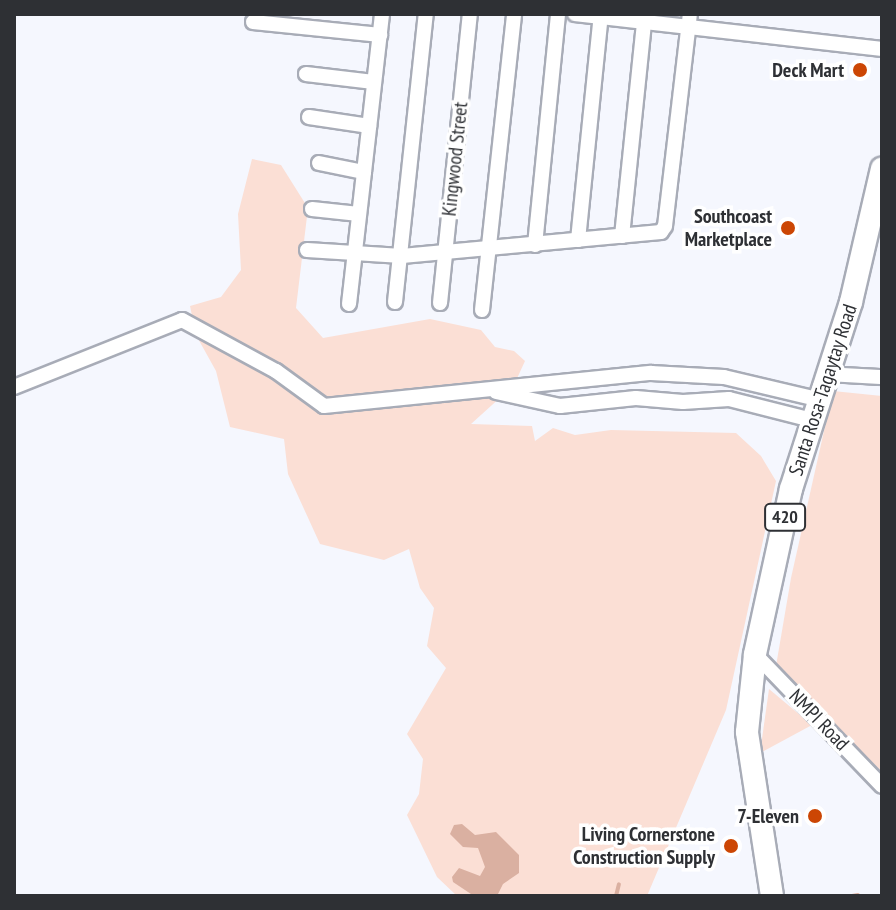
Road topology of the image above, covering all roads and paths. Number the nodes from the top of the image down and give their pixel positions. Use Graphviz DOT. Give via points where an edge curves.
graph roads {
  1 [pos="382,14"];
  2 [pos="426,14"];
  3 [pos="470,14"];
  4 [pos="514,14"];
  5 [pos="558,14"];
  6 [pos="575,14"];
  7 [pos="601,15"];
  8 [pos="645,18"];
  9 [pos="689,20"];
  10 [pos="253,22"];
  11 [pos="380,35"];
  12 [pos="882,49"];
  13 [pos="306,74"];
  14 [pos="374,82"];
  15 [pos="309,117"];
  16 [pos="369,126"];
  17 [pos="319,163"];
  18 [pos="882,169"];
  19 [pos="364,172"];
  20 [pos="312,209"];
  21 [pos="359,214"];
  22 [pos="622,236"];
  23 [pos="578,240"];
  24 [pos="535,245"];
  25 [pos="490,248"];
  26 [pos="307,250"];
  27 [pos="445,250"];
  28 [pos="356,253"];
  29 [pos="402,256"];
  30 [pos="395,302"];
  31 [pos="440,303"];
  32 [pos="349,304"];
  33 [pos="482,310"];
  34 [pos="828,369"];
  35 [pos="882,369"];
  36 [pos="859,372"];
  37 [pos="882,377"];
  38 [pos="14,387"];
  39 [pos="480,388"];
  40 [pos="814,410"];
  41 [pos="755,654"];
  42 [pos="882,786"];
  43 [pos="770,885"];
  1 -- 11 [label="street"];
  2 -- 29 [label="street"];
  3 -- 27 [label="street, Kingwood Street"];
  4 -- 25 [label="street"];
  5 -- 24 [label="street"];
  6 -- 7 [label="street"];
  7 -- 8 [label="street"];
  7 -- 23 [label="street"];
  8 -- 9 [label="street"];
  8 -- 22 [label="street"];
  9 -- 12 [label="street"];
  9 -- 22 [label="street" via="665,226 656,234"];
  10 -- 11 [label="street"];
  11 -- 14 [label="street"];
  13 -- 14 [label="street"];
  14 -- 16 [label="street"];
  15 -- 16 [label="street"];
  16 -- 19 [label="street"];
  17 -- 19 [label="street"];
  18 -- 34 [label="main road, Santa Rosa-Tagaytay Road / 420" via="855,285"];
  19 -- 21 [label="street"];
  20 -- 21 [label="street"];
  21 -- 28 [label="street"];
  22 -- 23 [label="street"];
  23 -- 24 [label="street"];
  24 -- 25 [label="street"];
  25 -- 27 [label="street"];
  25 -- 33 [label="street"];
  26 -- 28 [label="street"];
  27 -- 29 [label="street"];
  27 -- 31 [label="street, Kingwood Street"];
  28 -- 29 [label="street"];
  28 -- 32 [label="street"];
  29 -- 30 [label="street"];
  34 -- 36 [label="street"];
  34 -- 40 [label="main road, Santa Rosa-Tagaytay Road / 420"];
  35 -- 36 [label="street"];
  36 -- 37 [label="street"];
  38 -- 39 [label="street" via="182,320 276,371 324,406"];
  39 -- 40 [label="street" via="560,406 636,398 729,399"];
  39 -- 40 [label="street" via="688,374 724,377"];
  40 -- 41 [label="main road, Santa Rosa-Tagaytay Road / 420"];
  41 -- 42 [label="street, NMPI Road"];
  41 -- 43 [label="main road, Santa Rosa-Tagaytay Road / 420" via="747,732"];
}
